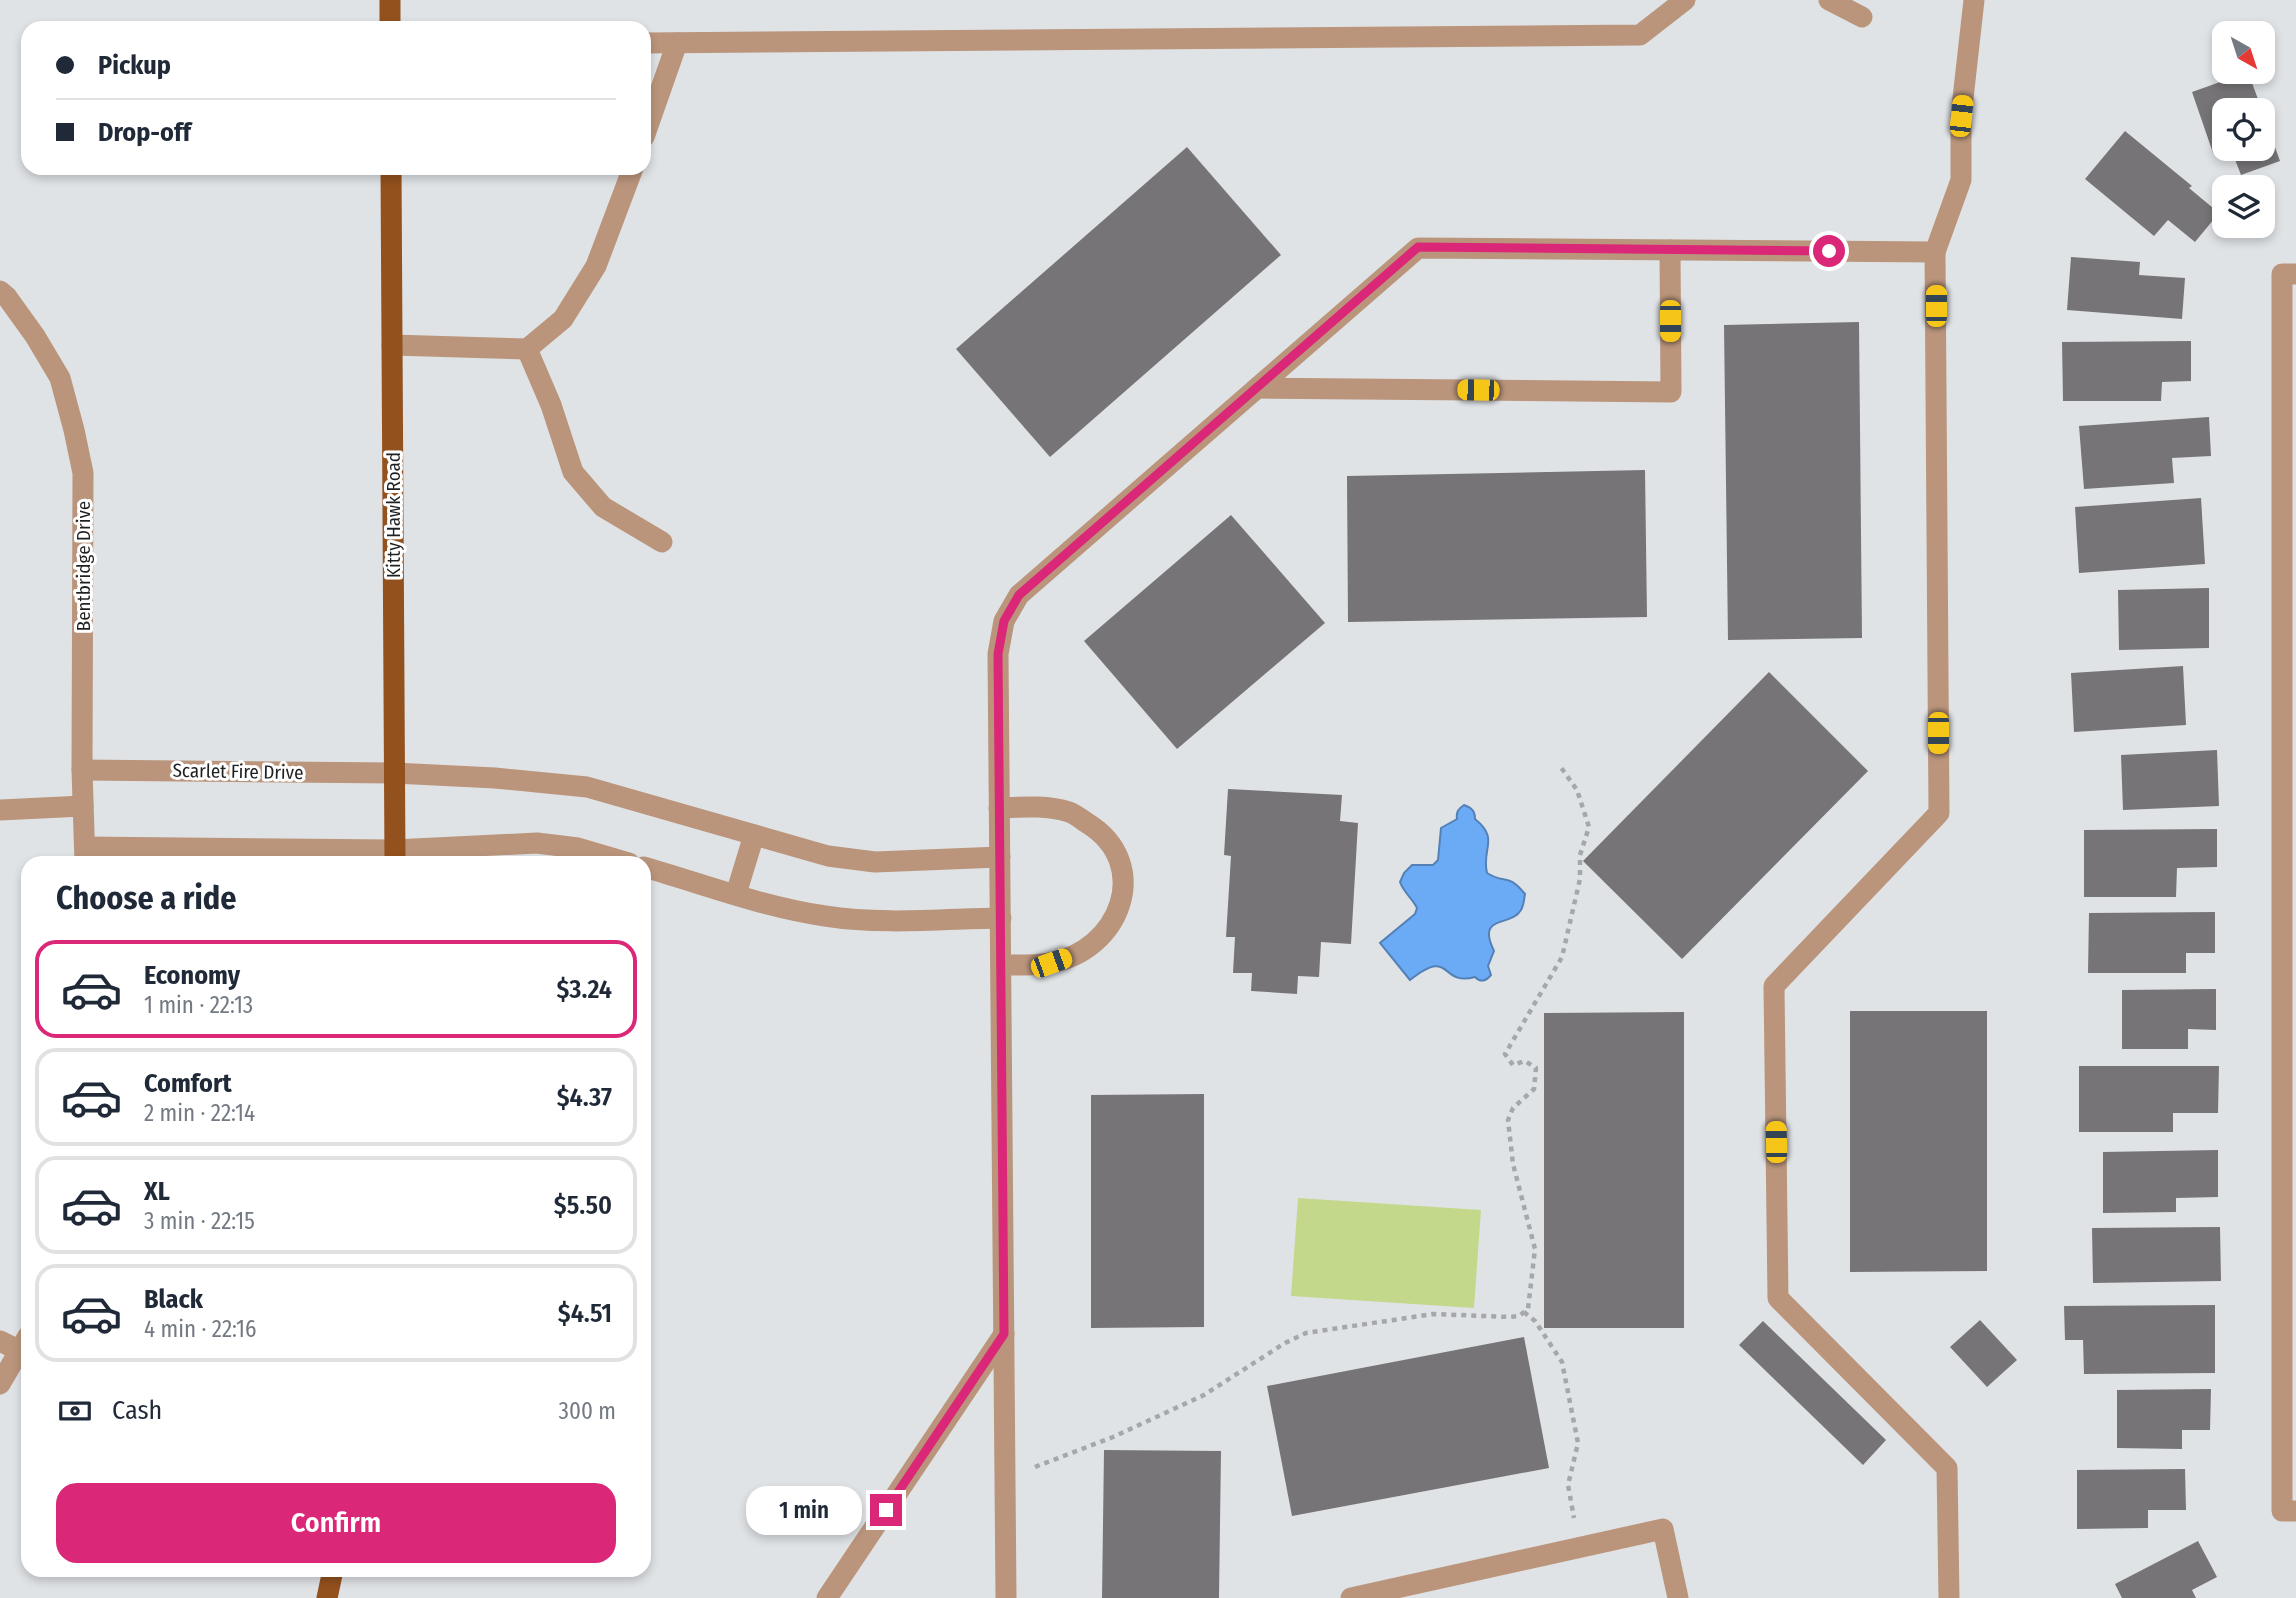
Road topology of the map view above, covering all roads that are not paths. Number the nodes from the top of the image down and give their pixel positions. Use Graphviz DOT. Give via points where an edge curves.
graph roads {
  1 [pos="390,0"];
  2 [pos="1685,0"];
  3 [pos="1829,0"];
  4 [pos="1974,0"];
  5 [pos="1862,17"];
  6 [pos="390,21"];
  7 [pos="651,43"];
  8 [pos="677,43"];
  9 [pos="651,117"];
  10 [pos="391,175"];
  11 [pos="630,175"];
  12 [pos="1670,250"];
  13 [pos="1935,252"];
  14 [pos="2289,274"];
  15 [pos="0,291"];
  16 [pos="392,345"];
  17 [pos="527,349"];
  18 [pos="1257,388"];
  19 [pos="662,542"];
  20 [pos="82,770"];
  21 [pos="394,773"];
  22 [pos="83,806"];
  23 [pos="999,808"];
  24 [pos="0,810"];
  25 [pos="754,835"];
  26 [pos="85,855"];
  27 [pos="394,856"];
  28 [pos="605,856"];
  29 [pos="1000,857"];
  30 [pos="2289,864"];
  31 [pos="651,869"];
  32 [pos="736,894"];
  33 [pos="1001,918"];
  34 [pos="1001,965"];
  35 [pos="1004,1334"];
  36 [pos="0,1340"];
  37 [pos="21,1344"];
  38 [pos="21,1349"];
  39 [pos="0,1384"];
  40 [pos="2289,1511"];
  41 [pos="332,1577"];
  42 [pos="327,1598"];
  43 [pos="827,1598"];
  44 [pos="1006,1598"];
  45 [pos="1351,1598"];
  46 [pos="1678,1598"];
  47 [pos="1949,1598"];
  1 -- 6 [label="main road"];
  2 -- 8 [label="street" via="1640,35"];
  3 -- 5 [label="street"];
  4 -- 13 [label="street" via="1961,116 1961,180"];
  7 -- 8 [label="street"];
  8 -- 9 [label="street"];
  10 -- 16 [label="main road, Kitty Hawk Road"];
  11 -- 17 [label="street" via="596,266 563,319"];
  12 -- 13 [label="street"];
  12 -- 18 [label="street" via="1418,247"];
  12 -- 18 [label="street" via="1671,392"];
  13 -- 47 [label="street" via="1939,813 1774,986 1778,1298 1947,1468"];
  14 -- 30 [label="street"];
  15 -- 20 [label="street, Bentbridge Drive" via="35,335 60,378 83,473"];
  16 -- 17 [label="street"];
  16 -- 21 [label="main road, Kitty Hawk Road"];
  17 -- 19 [label="street" via="573,472 603,507"];
  18 -- 23 [label="street" via="1019,595 1004,621 998,654"];
  20 -- 21 [label="street, Scarlet Fire Drive"];
  20 -- 22 [label="street, Bentbridge Drive"];
  21 -- 25 [label="street, Scarlet Fire Drive" via="587,787"];
  21 -- 27 [label="main road, Kitty Hawk Road"];
  22 -- 24 [label="street"];
  22 -- 26 [label="street, Bentbridge Drive"];
  23 -- 29 [label="street"];
  23 -- 34 [label="street" via="1037,806 1070,812 1099,830 1118,855 1124,886 1119,913 1102,937 1080,952 1051,963"];
  25 -- 29 [label="street, Scarlet Fire Drive" via="828,856 875,862"];
  25 -- 32 [label="street"];
  26 -- 27 [label="street"];
  27 -- 28 [label="street" via="537,843"];
  29 -- 33 [label="street"];
  30 -- 40 [label="street"];
  31 -- 32 [label="street"];
  32 -- 33 [label="street" via="824,916 863,920"];
  33 -- 34 [label="street"];
  34 -- 35 [label="street"];
  35 -- 43 [label="street"];
  35 -- 44 [label="street"];
  36 -- 37 [label="street"];
  38 -- 39 [label="street"];
  41 -- 42 [label="main road"];
  45 -- 46 [label="street" via="1663,1529"];
}
